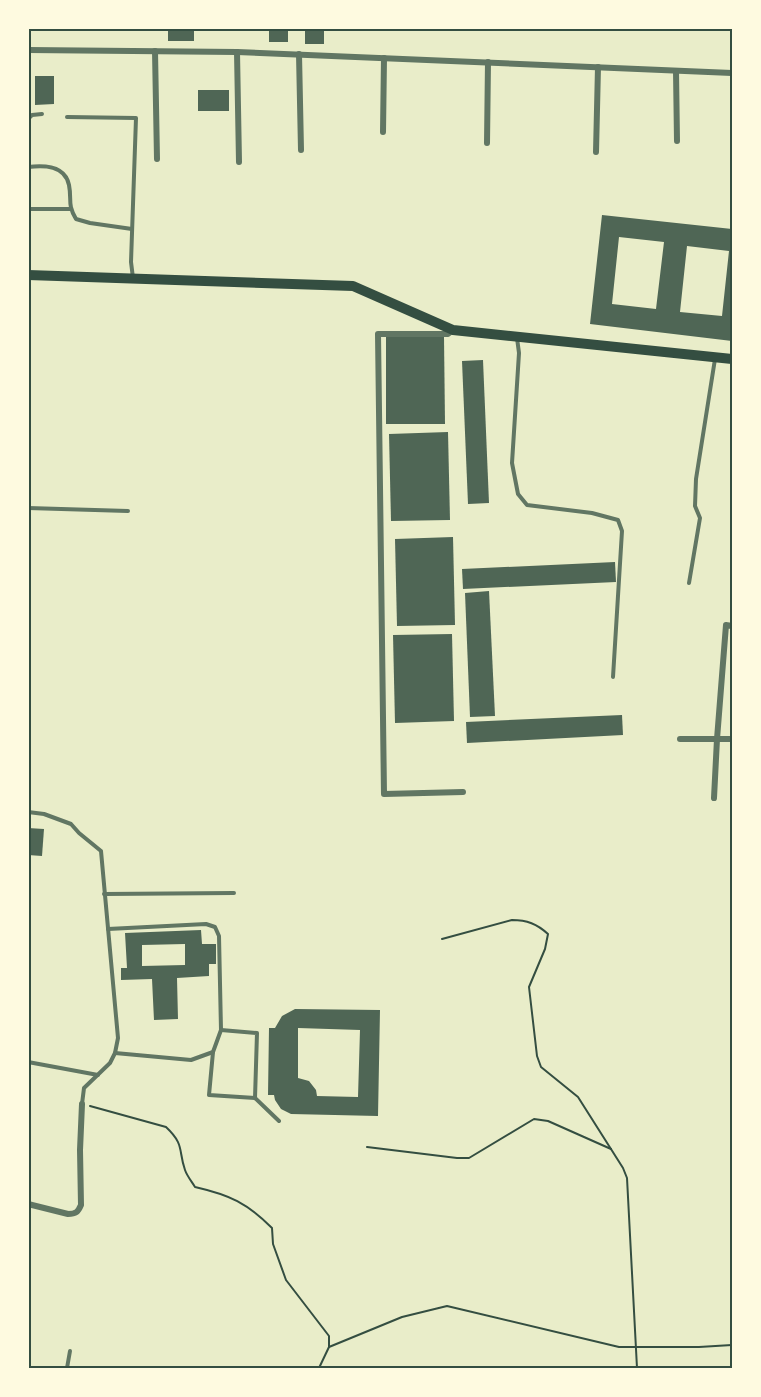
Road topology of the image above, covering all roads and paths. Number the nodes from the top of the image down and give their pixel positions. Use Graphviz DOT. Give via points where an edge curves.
graph roads {
  1 [pos="28,50"];
  2 [pos="155,51"];
  3 [pos="237,52"];
  4 [pos="299,54"];
  5 [pos="384,58"];
  6 [pos="488,62"];
  7 [pos="598,67"];
  8 [pos="676,71"];
  9 [pos="732,73"];
  10 [pos="42,114"];
  11 [pos="67,117"];
  12 [pos="28,119"];
  13 [pos="383,132"];
  14 [pos="677,141"];
  15 [pos="487,143"];
  16 [pos="301,150"];
  17 [pos="596,152"];
  18 [pos="157,159"];
  19 [pos="239,162"];
  20 [pos="28,166"];
  21 [pos="70,208"];
  22 [pos="28,209"];
  23 [pos="132,229"];
  24 [pos="28,274"];
  25 [pos="133,278"];
  26 [pos="453,330"];
  27 [pos="516,337"];
  28 [pos="716,357"];
  29 [pos="732,359"];
  30 [pos="28,508"];
  31 [pos="128,511"];
  32 [pos="689,583"];
  33 [pos="732,626"];
  34 [pos="613,677"];
  35 [pos="680,739"];
  36 [pos="717,739"];
  37 [pos="732,739"];
  38 [pos="462,792"];
  39 [pos="714,798"];
  40 [pos="28,812"];
  41 [pos="234,893"];
  42 [pos="104,894"];
  43 [pos="108,929"];
  44 [pos="442,939"];
  45 [pos="221,1030"];
  46 [pos="213,1052"];
  47 [pos="115,1053"];
  48 [pos="28,1062"];
  49 [pos="98,1075"];
  50 [pos="255,1098"];
  51 [pos="82,1104"];
  52 [pos="279,1121"];
  53 [pos="367,1147"];
  54 [pos="611,1149"];
  55 [pos="28,1204"];
  56 [pos="732,1345"];
  57 [pos="329,1347"];
  58 [pos="636,1347"];
  59 [pos="70,1351"];
  60 [pos="67,1368"];
  61 [pos="319,1368"];
  62 [pos="638,1368"];
  1 -- 2 [label="street"];
  2 -- 3 [label="street"];
  2 -- 18 [label="street"];
  3 -- 4 [label="street"];
  3 -- 19 [label="street"];
  4 -- 5 [label="street"];
  4 -- 16 [label="street"];
  5 -- 6 [label="street"];
  5 -- 13 [label="street"];
  6 -- 7 [label="street"];
  6 -- 15 [label="street"];
  7 -- 8 [label="street"];
  7 -- 17 [label="street"];
  8 -- 9 [label="street"];
  8 -- 14 [label="street"];
  10 -- 12 [label="lane"];
  11 -- 23 [label="lane" via="136,118"];
  20 -- 21 [label="lane" via="52,166 63,173 69,183"];
  21 -- 22 [label="lane"];
  21 -- 23 [label="lane" via="76,219"];
  23 -- 25 [label="lane"];
  24 -- 25 [label="main road"];
  25 -- 26 [label="main road" via="353,286"];
  26 -- 27 [label="main road"];
  26 -- 38 [label="street" via="447,334 378,334 384,794"];
  27 -- 28 [label="main road"];
  27 -- 34 [label="lane" via="519,353 512,463 518,494 527,505 618,520 622,531"];
  28 -- 29 [label="main road"];
  28 -- 32 [label="lane" via="696,479 695,506 700,518"];
  30 -- 31 [label="lane"];
  33 -- 36 [label="street" via="726,625"];
  35 -- 36 [label="street"];
  36 -- 37 [label="street"];
  36 -- 39 [label="street"];
  40 -- 42 [label="lane" via="71,824 101,851"];
  41 -- 42 [label="lane"];
  42 -- 43 [label="lane"];
  43 -- 45 [label="lane" via="206,924 215,927 219,936"];
  43 -- 47 [label="lane" via="118,1038"];
  44 -- 54 [label="path" via="512,920 537,924 548,934 529,987 537,1056 541,1067 578,1097"];
  45 -- 46 [label="lane"];
  45 -- 50 [label="lane" via="258,1032"];
  46 -- 47 [label="lane" via="191,1060"];
  46 -- 50 [label="lane" via="209,1095"];
  47 -- 49 [label="lane"];
  48 -- 49 [label="lane"];
  49 -- 51 [label="lane" via="84,1088"];
  50 -- 52 [label="lane"];
  51 -- 55 [label="street" via="81,1205 75,1214 68,1214"];
  51 -- 57 [label="path" via="166,1127 180,1145 185,1171 195,1187 240,1201 273,1228 273,1244 286,1280 329,1336"];
  53 -- 54 [label="path" via="469,1158 534,1119 548,1121"];
  54 -- 58 [label="path" via="627,1178"];
  56 -- 58 [label="path"];
  57 -- 58 [label="path" via="402,1317 447,1306 619,1347"];
  57 -- 61 [label="path"];
  58 -- 62 [label="path"];
  59 -- 60 [label="lane"];
}
